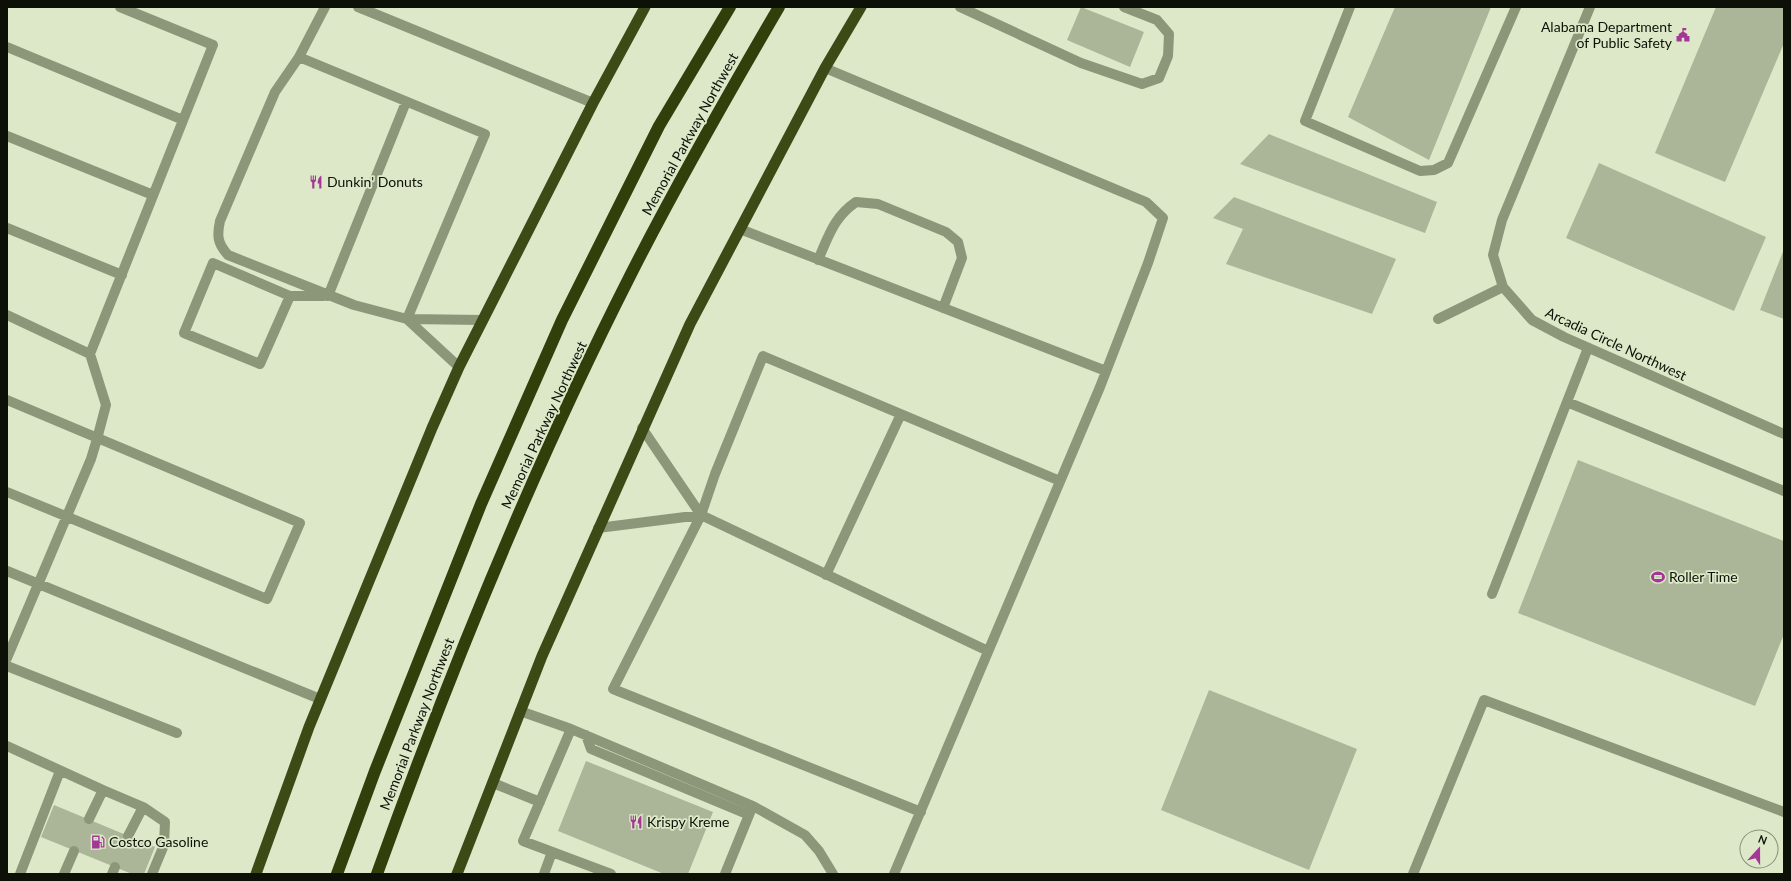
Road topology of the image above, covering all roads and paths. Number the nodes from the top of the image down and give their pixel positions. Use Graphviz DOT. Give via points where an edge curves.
graph roads {
  1 [pos="120,7"];
  2 [pos="325,7"];
  3 [pos="358,7"];
  4 [pos="645,7"];
  5 [pos="730,7"];
  6 [pos="779,7"];
  7 [pos="861,7"];
  8 [pos="960,7"];
  9 [pos="1124,7"];
  10 [pos="1350,7"];
  11 [pos="1516,7"];
  12 [pos="1590,7"];
  13 [pos="979,11"];
  14 [pos="7,47"];
  15 [pos="299,57"];
  16 [pos="825,68"];
  17 [pos="406,102"];
  18 [pos="593,103"];
  19 [pos="183,120"];
  20 [pos="7,136"];
  21 [pos="153,195"];
  22 [pos="7,228"];
  23 [pos="740,229"];
  24 [pos="818,260"];
  25 [pos="122,275"];
  26 [pos="1503,287"];
  27 [pos="290,296"];
  28 [pos="328,296"];
  29 [pos="943,308"];
  30 [pos="7,315"];
  31 [pos="407,319"];
  32 [pos="1438,319"];
  33 [pos="483,320"];
  34 [pos="1588,348"];
  35 [pos="90,354"];
  36 [pos="460,368"];
  37 [pos="1106,371"];
  38 [pos="7,400"];
  39 [pos="1567,402"];
  40 [pos="900,414"];
  41 [pos="642,428"];
  42 [pos="1784,434"];
  43 [pos="97,439"];
  44 [pos="1060,481"];
  45 [pos="7,492"];
  46 [pos="1784,492"];
  47 [pos="701,515"];
  48 [pos="66,517"];
  49 [pos="598,528"];
  50 [pos="7,571"];
  51 [pos="826,575"];
  52 [pos="38,584"];
  53 [pos="1492,594"];
  54 [pos="988,652"];
  55 [pos="7,658"];
  56 [pos="7,666"];
  57 [pos="320,699"];
  58 [pos="520,711"];
  59 [pos="571,728"];
  60 [pos="177,734"];
  61 [pos="7,746"];
  62 [pos="60,771"];
  63 [pos="493,783"];
  64 [pos="103,790"];
  65 [pos="540,802"];
  66 [pos="143,807"];
  67 [pos="751,810"];
  68 [pos="921,812"];
  69 [pos="1784,812"];
  70 [pos="89,820"];
  71 [pos="128,836"];
  72 [pos="74,851"];
  73 [pos="552,852"];
  74 [pos="460,873"];
  75 [pos="20,874"];
  76 [pos="64,874"];
  77 [pos="152,874"];
  78 [pos="256,874"];
  79 [pos="337,874"];
  80 [pos="377,874"];
  81 [pos="544,874"];
  82 [pos="612,874"];
  83 [pos="725,874"];
  84 [pos="833,874"];
  85 [pos="894,874"];
  86 [pos="1413,874"];
  1 -- 19 [label="street" via="213,45"];
  2 -- 15 [label="street"];
  3 -- 18 [label="street"];
  4 -- 18 [label="highway"];
  5 -- 79 [label="highway, Memorial Parkway Northwest" via="660,126 562,320 481,504"];
  6 -- 80 [label="highway, Memorial Parkway Northwest" via="711,123 664,211 563,417 488,586 416,765"];
  7 -- 16 [label="highway"];
  8 -- 13 [label="street"];
  9 -- 13 [label="street" via="1157,20 1169,34 1168,56 1160,78 1142,84 1080,63"];
  10 -- 11 [label="street" via="1305,121 1420,171 1434,170 1448,163"];
  12 -- 26 [label="street, Arcadia Circle Northwest" via="1502,220 1493,255"];
  14 -- 19 [label="street"];
  15 -- 17 [label="street"];
  15 -- 28 [label="street" via="275,92 216,236 228,255"];
  16 -- 23 [label="highway"];
  16 -- 37 [label="street" via="1146,202 1163,218"];
  17 -- 28 [label="street"];
  17 -- 31 [label="street" via="485,134"];
  18 -- 33 [label="highway"];
  19 -- 21 [label="street"];
  20 -- 21 [label="street"];
  21 -- 25 [label="street"];
  22 -- 25 [label="street"];
  23 -- 24 [label="street"];
  23 -- 41 [label="highway" via="690,324"];
  24 -- 29 [label="street"];
  24 -- 29 [label="street" via="835,221 844,210 856,202 878,204 946,232 958,242 962,258"];
  25 -- 35 [label="street"];
  26 -- 32 [label="street"];
  26 -- 34 [label="street, Arcadia Circle Northwest" via="1532,320"];
  27 -- 27 [label="street" via="260,364 184,333 212,263"];
  27 -- 28 [label="street"];
  28 -- 31 [label="street"];
  29 -- 37 [label="street"];
  30 -- 35 [label="street"];
  31 -- 33 [label="street"];
  31 -- 36 [label="street"];
  33 -- 36 [label="highway"];
  34 -- 39 [label="street"];
  34 -- 42 [label="street, Arcadia Circle Northwest"];
  35 -- 43 [label="street" via="106,405"];
  36 -- 57 [label="highway" via="432,428"];
  37 -- 44 [label="street"];
  38 -- 43 [label="street"];
  39 -- 46 [label="street"];
  39 -- 53 [label="street"];
  40 -- 44 [label="street"];
  40 -- 47 [label="street" via="763,356"];
  40 -- 51 [label="street"];
  41 -- 47 [label="street"];
  41 -- 49 [label="highway"];
  43 -- 48 [label="street"];
  43 -- 48 [label="street" via="300,523 267,599"];
  44 -- 54 [label="street"];
  45 -- 48 [label="street"];
  47 -- 49 [label="street"];
  47 -- 51 [label="street"];
  47 -- 68 [label="street" via="613,689"];
  48 -- 52 [label="street"];
  49 -- 58 [label="highway"];
  50 -- 52 [label="street"];
  51 -- 54 [label="street"];
  52 -- 55 [label="street"];
  52 -- 57 [label="street"];
  54 -- 68 [label="street"];
  56 -- 60 [label="street"];
  57 -- 78 [label="highway"];
  58 -- 59 [label="street"];
  58 -- 63 [label="highway"];
  59 -- 65 [label="street"];
  59 -- 67 [label="street"];
  61 -- 62 [label="street"];
  62 -- 64 [label="street"];
  62 -- 75 [label="street"];
  63 -- 65 [label="street"];
  63 -- 74 [label="highway"];
  64 -- 66 [label="street"];
  64 -- 70 [label="street"];
  65 -- 73 [label="street" via="523,841"];
  66 -- 71 [label="street"];
  66 -- 77 [label="street" via="166,822 164,845"];
  67 -- 83 [label="street"];
  67 -- 84 [label="street" via="805,835 819,851"];
  68 -- 85 [label="street"];
  69 -- 86 [label="street" via="1484,700"];
  72 -- 76 [label="street"];
  73 -- 81 [label="street"];
  73 -- 82 [label="street"];
}
